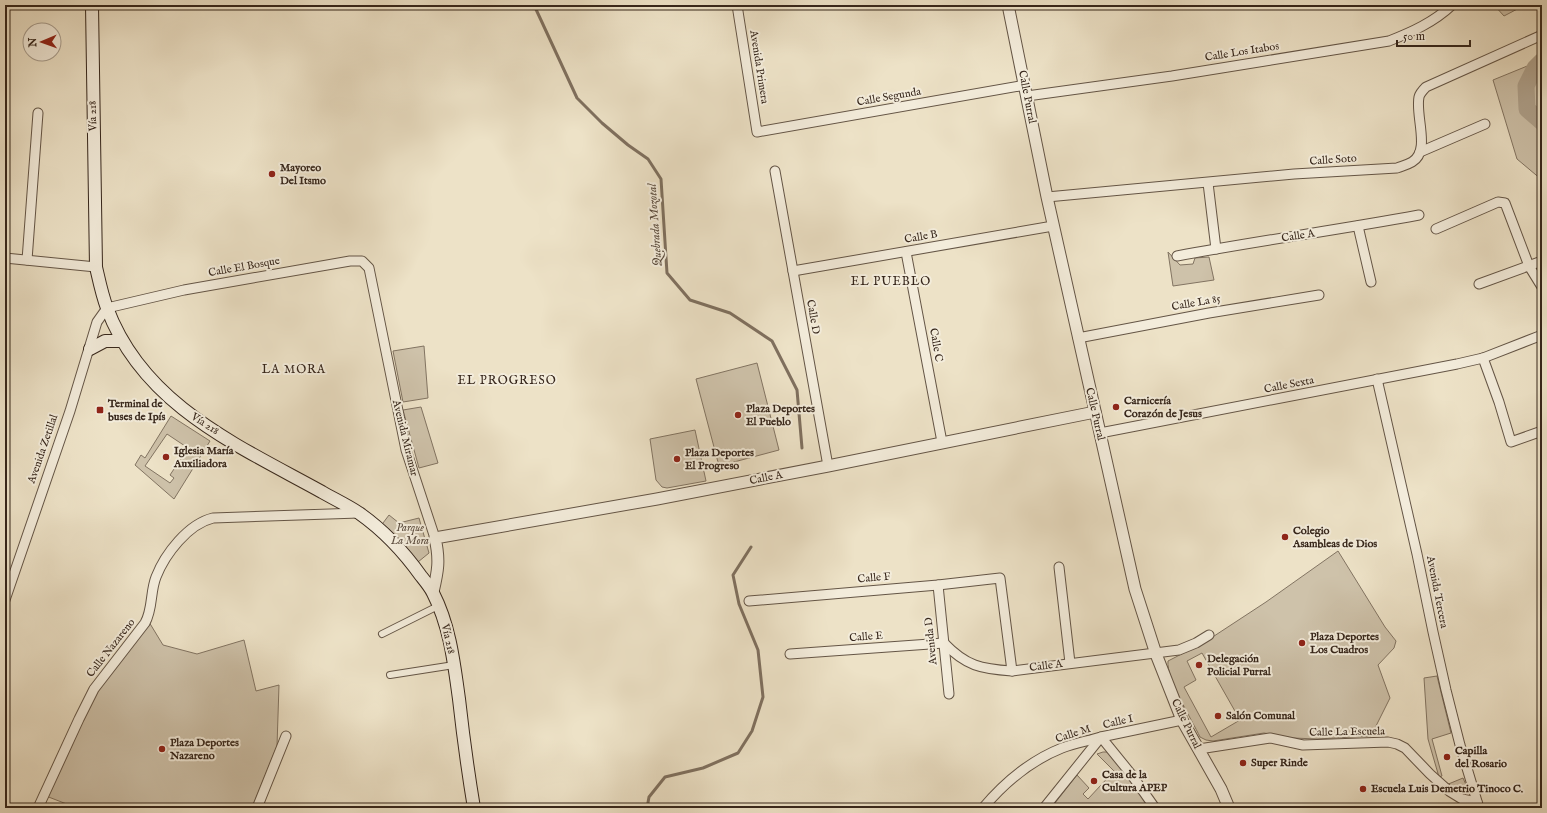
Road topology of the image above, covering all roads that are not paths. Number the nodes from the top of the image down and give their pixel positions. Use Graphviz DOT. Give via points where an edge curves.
graph roads {
  1 [pos="92,5"];
  2 [pos="737,5"];
  3 [pos="1008,5"];
  4 [pos="1452,5"];
  5 [pos="1542,35"];
  6 [pos="1026,91"];
  7 [pos="38,113"];
  8 [pos="1485,124"];
  9 [pos="757,132"];
  10 [pos="1420,152"];
  11 [pos="775,172"];
  12 [pos="1208,183"];
  13 [pos="1047,197"];
  14 [pos="1419,215"];
  15 [pos="1053,226"];
  16 [pos="1358,226"];
  17 [pos="1436,229"];
  18 [pos="1216,248"];
  19 [pos="906,252"];
  20 [pos="1177,256"];
  21 [pos="5,258"];
  22 [pos="27,260"];
  23 [pos="1542,261"];
  24 [pos="1530,266"];
  25 [pos="96,267"];
  26 [pos="793,272"];
  27 [pos="1371,282"];
  28 [pos="372,283"];
  29 [pos="1479,284"];
  30 [pos="1542,286"];
  31 [pos="1319,295"];
  32 [pos="107,308"];
  33 [pos="1542,335"];
  34 [pos="1078,338"];
  35 [pos="122,341"];
  36 [pos="90,349"];
  37 [pos="1483,358"];
  38 [pos="1377,379"];
  39 [pos="1095,412"];
  40 [pos="1542,431"];
  41 [pos="1100,433"];
  42 [pos="942,442"];
  43 [pos="828,466"];
  44 [pos="359,513"];
  45 [pos="435,538"];
  46 [pos="1059,567"];
  47 [pos="938,585"];
  48 [pos="433,592"];
  49 [pos="5,600"];
  50 [pos="749,601"];
  51 [pos="438,606"];
  52 [pos="382,634"];
  53 [pos="1209,635"];
  54 [pos="944,644"];
  55 [pos="790,654"];
  56 [pos="1156,654"];
  57 [pos="1070,664"];
  58 [pos="454,665"];
  59 [pos="1012,671"];
  60 [pos="390,675"];
  61 [pos="949,694"];
  62 [pos="1182,720"];
  63 [pos="286,736"];
  64 [pos="1101,737"];
  65 [pos="1199,749"];
  66 [pos="1478,805"];
  67 [pos="38,808"];
  68 [pos="257,808"];
  69 [pos="474,808"];
  70 [pos="983,808"];
  71 [pos="1044,808"];
  72 [pos="1155,808"];
  73 [pos="1229,808"];
  1 -- 25 [label="main road, Vía 218"];
  2 -- 9 [label="street, Avenida Primera"];
  3 -- 6 [label="street, Calle Purral"];
  4 -- 6 [label="street, Calle Los Itabos" via="1427,24 1389,41 1172,76"];
  5 -- 10 [label="street" via="1426,87 1419,97"];
  6 -- 9 [label="street, Calle Segunda"];
  6 -- 13 [label="street, Calle Purral"];
  7 -- 22 [label="street"];
  8 -- 10 [label="street, Calle Soto"];
  10 -- 12 [label="street, Calle Soto" via="1412,162 1397,168 1294,174"];
  11 -- 26 [label="street, Calle D"];
  12 -- 13 [label="street, Calle Soto"];
  12 -- 18 [label="street"];
  13 -- 15 [label="street, Calle Purral"];
  14 -- 16 [label="street, Calle A"];
  15 -- 19 [label="street, Calle B"];
  15 -- 34 [label="street, Calle Purral"];
  16 -- 18 [label="street, Calle A"];
  16 -- 27 [label="street"];
  17 -- 24 [label="street" via="1498,202 1505,203"];
  18 -- 20 [label="street, Calle A"];
  19 -- 26 [label="street, Calle B"];
  19 -- 42 [label="street, Calle C"];
  21 -- 22 [label="street"];
  22 -- 25 [label="street"];
  23 -- 24 [label="street"];
  24 -- 29 [label="street"];
  24 -- 30 [label="street"];
  25 -- 32 [label="main road, Vía 218"];
  26 -- 43 [label="street, Calle D"];
  28 -- 32 [label="street, Calle El Bosque" via="369,268 362,261 350,261 184,290"];
  28 -- 45 [label="street, Avenida Miramar" via="406,450"];
  31 -- 34 [label="street, Calle La 85"];
  32 -- 35 [label="main road, Vía 218"];
  32 -- 36 [label="street, Avenida Zetillal" via="97,322"];
  33 -- 37 [label="street, Calle Sexta"];
  34 -- 39 [label="street, Calle Purral"];
  35 -- 36 [label="main road" via="105,341"];
  35 -- 44 [label="main road, Vía 218" via="144,372 190,416 231,442"];
  36 -- 49 [label="street, Avenida Zetillal"];
  37 -- 38 [label="street, Calle Sexta"];
  37 -- 40 [label="street" via="1511,442"];
  38 -- 41 [label="street, Calle Sexta"];
  38 -- 66 [label="street, Avenida Tercera" via="1446,690"];
  39 -- 41 [label="street, Calle Purral"];
  39 -- 42 [label="street, Calle A"];
  41 -- 56 [label="street, Calle Purral" via="1135,589"];
  42 -- 43 [label="street, Calle A"];
  43 -- 45 [label="street, Calle A"];
  44 -- 48 [label="main road, Vía 218" via="387,536 412,563"];
  44 -- 67 [label="street, Calle Nazareno" via="213,518 194,526 173,549 156,578 150,615 94,689"];
  45 -- 48 [label="street, Avenida Miramar" via="438,569"];
  46 -- 57 [label="street"];
  47 -- 50 [label="street, Calle F"];
  47 -- 54 [label="street, Avenida D"];
  47 -- 59 [label="street, Calle F" via="1000,578"];
  48 -- 51 [label="main road, Vía 218"];
  51 -- 52 [label="street"];
  51 -- 58 [label="main road, Vía 218"];
  53 -- 56 [label="street, Calle A" via="1179,650"];
  54 -- 55 [label="street, Calle E"];
  54 -- 59 [label="street, Calle A" via="955,655 972,665"];
  54 -- 61 [label="street, Avenida D"];
  56 -- 57 [label="street, Calle A"];
  56 -- 62 [label="street, Calle Purral"];
  57 -- 59 [label="street, Calle A"];
  58 -- 60 [label="street"];
  58 -- 69 [label="main road, Vía 218"];
  62 -- 64 [label="street, Calle I"];
  62 -- 65 [label="street, Calle Purral"];
  63 -- 68 [label="street"];
  64 -- 70 [label="street, Calle M" via="1062,748 1039,760 1014,777"];
  64 -- 71 [label="street, Calle I"];
  64 -- 72 [label="street, Calle M"];
  65 -- 66 [label="street, Calle La Escuela" via="1270,738 1303,745 1388,742 1405,748 1449,791"];
  65 -- 73 [label="street, Calle Purral"];
}
